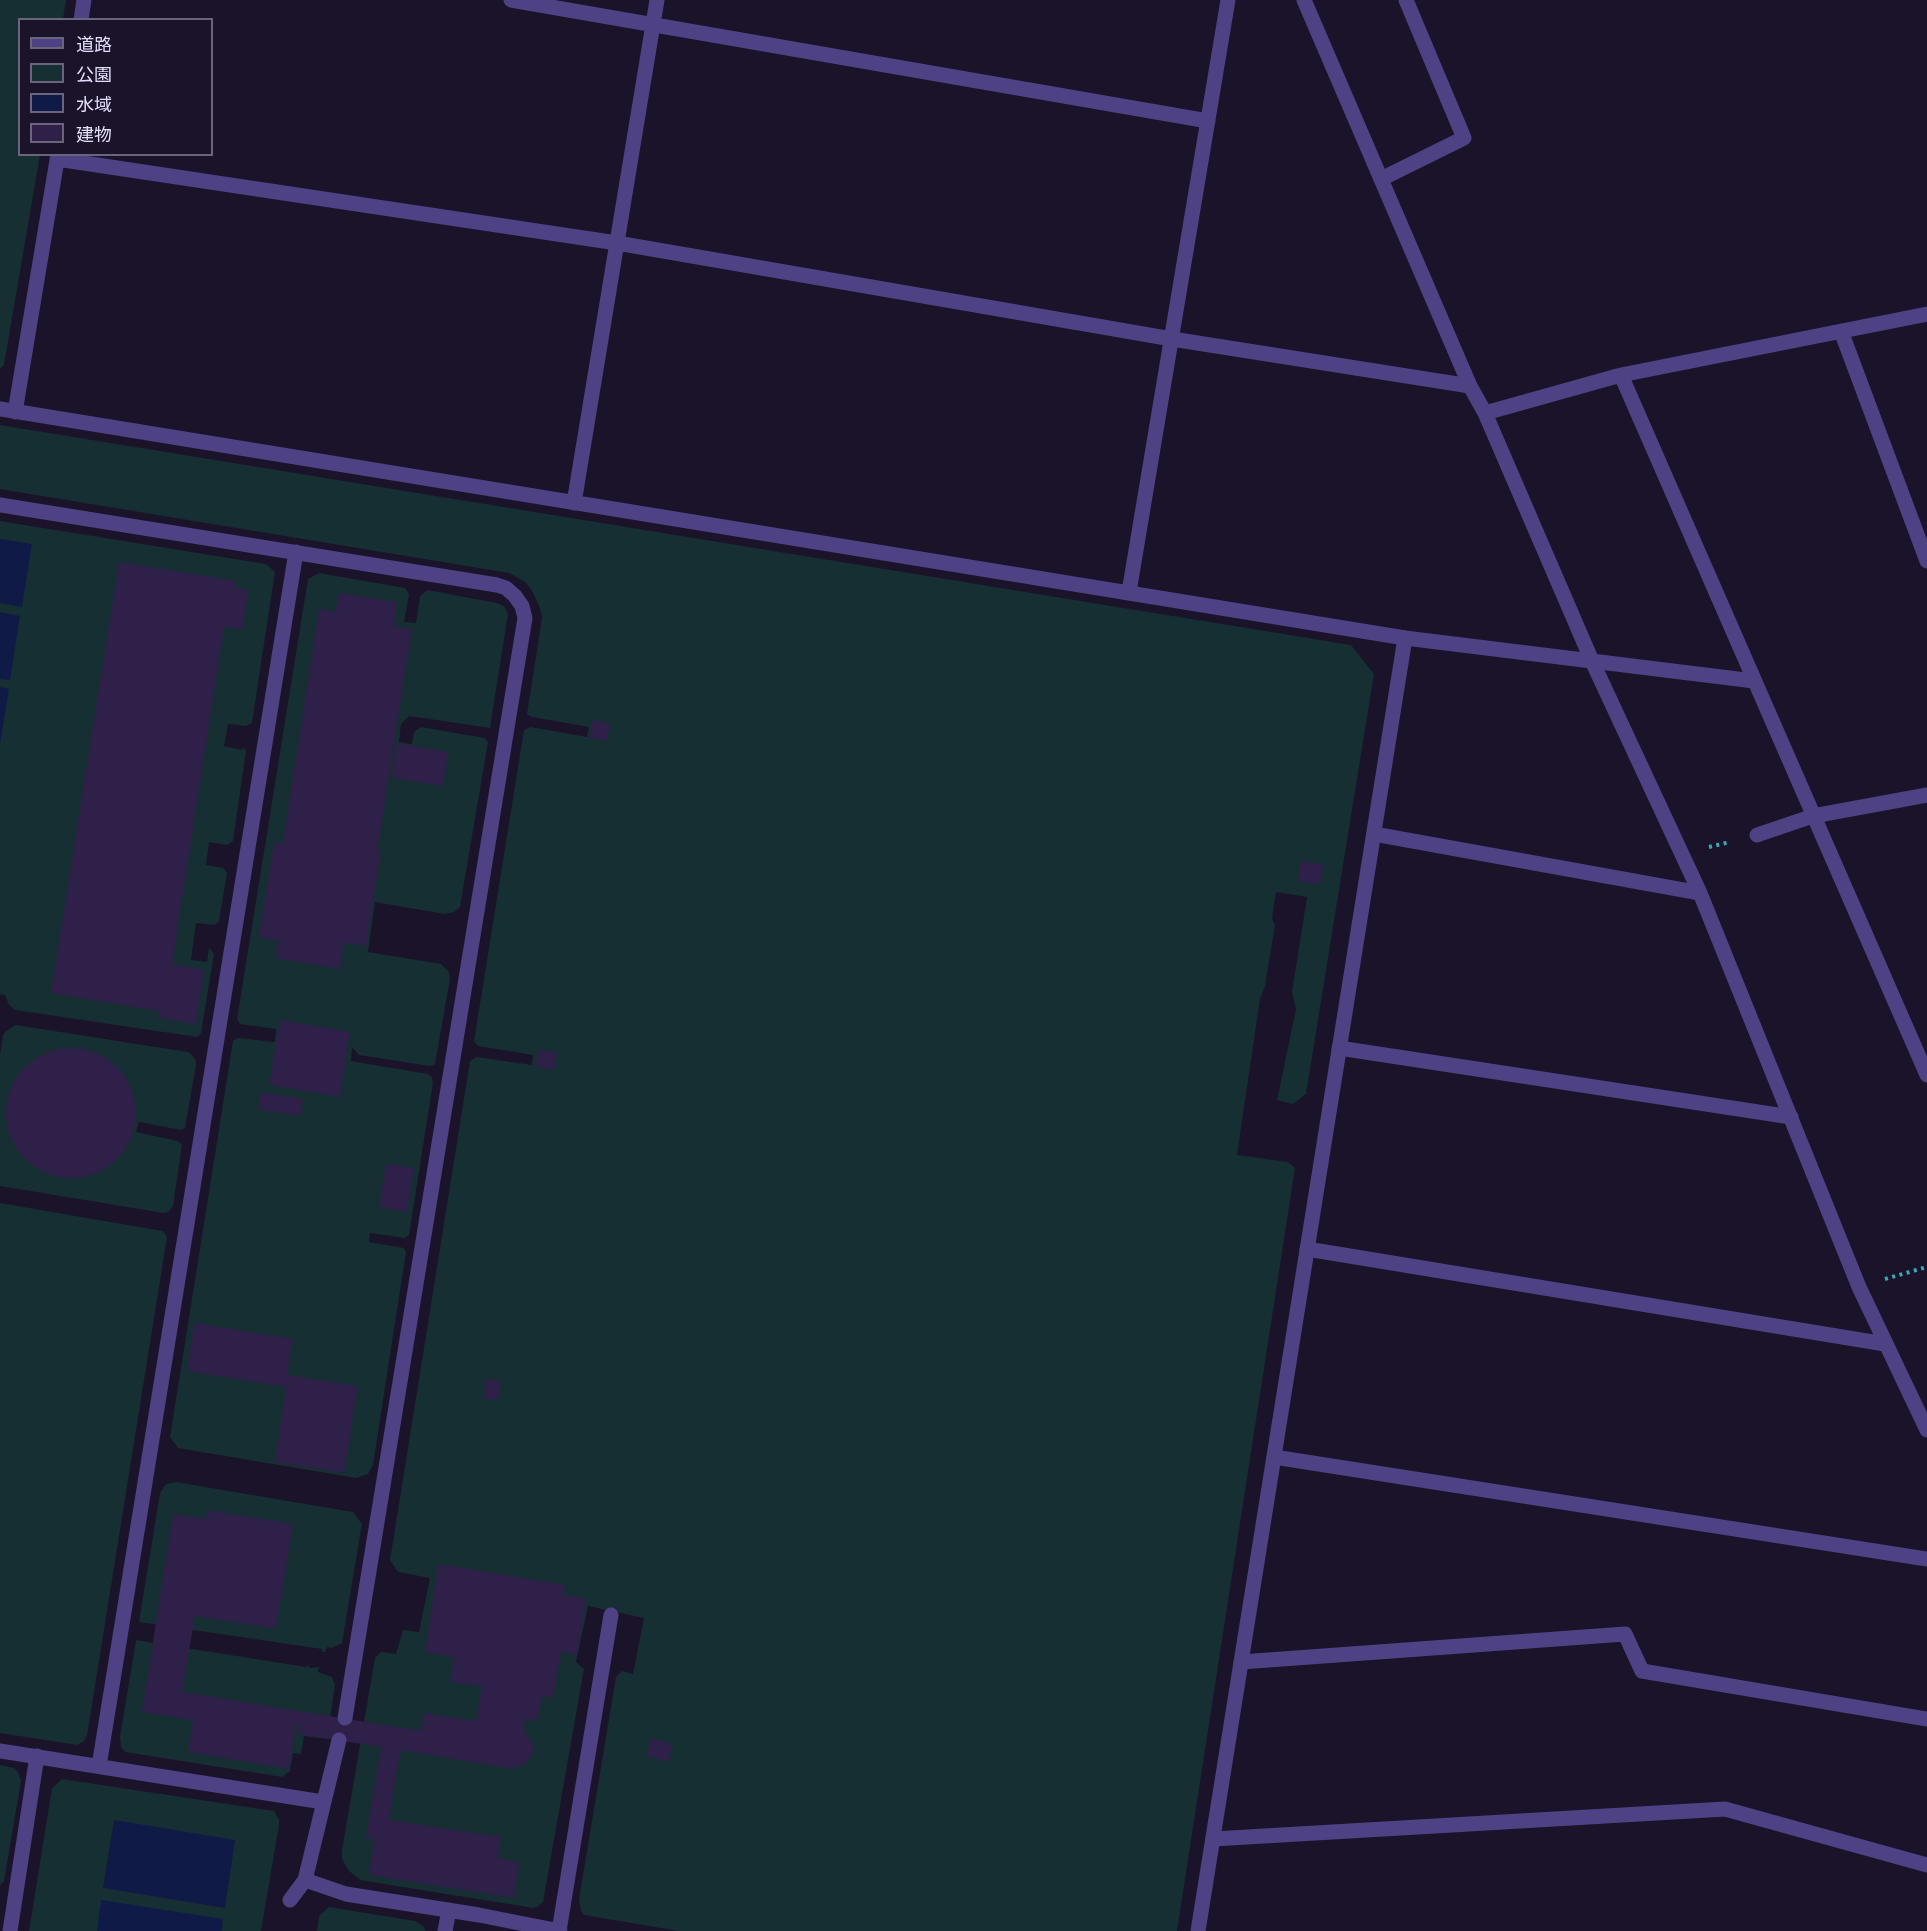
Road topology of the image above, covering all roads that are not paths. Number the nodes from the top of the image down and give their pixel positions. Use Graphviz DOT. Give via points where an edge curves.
graph roads {
  1 [pos="84,0"];
  2 [pos="511,0"];
  3 [pos="657,0"];
  4 [pos="1228,0"];
  5 [pos="1304,0"];
  6 [pos="1406,0"];
  7 [pos="81,18"];
  8 [pos="653,24"];
  9 [pos="1208,121"];
  10 [pos="57,157"];
  11 [pos="1381,179"];
  12 [pos="617,243"];
  13 [pos="1927,314"];
  14 [pos="1841,331"];
  15 [pos="1172,339"];
  16 [pos="1621,375"];
  17 [pos="1470,386"];
  18 [pos="7,411"];
  19 [pos="1485,413"];
  20 [pos="574,503"];
  21 [pos="0,505"];
  22 [pos="296,552"];
  23 [pos="1927,561"];
  24 [pos="1129,592"];
  25 [pos="1405,638"];
  26 [pos="1592,661"];
  27 [pos="1754,681"];
  28 [pos="1927,795"];
  29 [pos="1813,816"];
  30 [pos="1374,834"];
  31 [pos="1757,835"];
  32 [pos="1700,894"];
  33 [pos="1339,1048"];
  34 [pos="1927,1075"];
  35 [pos="1791,1117"];
  36 [pos="1307,1249"];
  37 [pos="1886,1344"];
  38 [pos="1927,1430"];
  39 [pos="1274,1456"];
  40 [pos="1927,1559"];
  41 [pos="611,1615"];
  42 [pos="1241,1662"];
  43 [pos="345,1718"];
  44 [pos="1927,1719"];
  45 [pos="339,1740"];
  46 [pos="0,1751"];
  47 [pos="38,1756"];
  48 [pos="99,1766"];
  49 [pos="323,1802"];
  50 [pos="1213,1839"];
  51 [pos="1927,1864"];
  52 [pos="305,1880"];
  53 [pos="290,1900"];
  54 [pos="7,1908"];
  55 [pos="449,1910"];
  56 [pos="10,1931"];
  57 [pos="445,1931"];
  58 [pos="559,1931"];
  59 [pos="1198,1931"];
  1 -- 7 [label="street"];
  2 -- 8 [label="street"];
  3 -- 8 [label="street"];
  4 -- 9 [label="street"];
  5 -- 11 [label="street"];
  6 -- 11 [label="street" via="1464,138"];
  8 -- 9 [label="street"];
  8 -- 12 [label="street"];
  9 -- 15 [label="street"];
  10 -- 12 [label="street"];
  10 -- 18 [label="street"];
  11 -- 17 [label="street"];
  12 -- 15 [label="street"];
  12 -- 20 [label="street"];
  13 -- 14 [label="street"];
  14 -- 16 [label="street"];
  14 -- 23 [label="street"];
  15 -- 17 [label="street"];
  15 -- 24 [label="street"];
  16 -- 19 [label="street"];
  16 -- 27 [label="street"];
  17 -- 19 [label="street"];
  18 -- 20 [label="street"];
  19 -- 26 [label="street"];
  20 -- 24 [label="street"];
  21 -- 22 [label="street"];
  22 -- 43 [label="street" via="497,585 515,596 525,618"];
  22 -- 48 [label="street"];
  24 -- 25 [label="street"];
  25 -- 26 [label="street"];
  25 -- 30 [label="street"];
  26 -- 27 [label="street"];
  26 -- 32 [label="street"];
  27 -- 29 [label="street"];
  28 -- 29 [label="street"];
  29 -- 31 [label="street"];
  29 -- 34 [label="street"];
  30 -- 32 [label="street"];
  30 -- 33 [label="street"];
  32 -- 35 [label="street"];
  33 -- 35 [label="street"];
  33 -- 36 [label="street"];
  35 -- 37 [label="street"];
  36 -- 37 [label="street"];
  36 -- 39 [label="street"];
  37 -- 38 [label="street"];
  39 -- 40 [label="street"];
  39 -- 42 [label="street"];
  41 -- 58 [label="street"];
  42 -- 44 [label="street" via="1625,1634 1642,1671"];
  42 -- 50 [label="street"];
  45 -- 49 [label="street"];
  46 -- 47 [label="street"];
  47 -- 48 [label="street"];
  47 -- 54 [label="street"];
  48 -- 49 [label="street"];
  49 -- 52 [label="street"];
  50 -- 51 [label="street" via="1725,1809"];
  50 -- 59 [label="street"];
  52 -- 53 [label="street"];
  52 -- 55 [label="street" via="346,1894"];
  54 -- 56 [label="street"];
  55 -- 57 [label="street"];
  55 -- 58 [label="street"];
}
